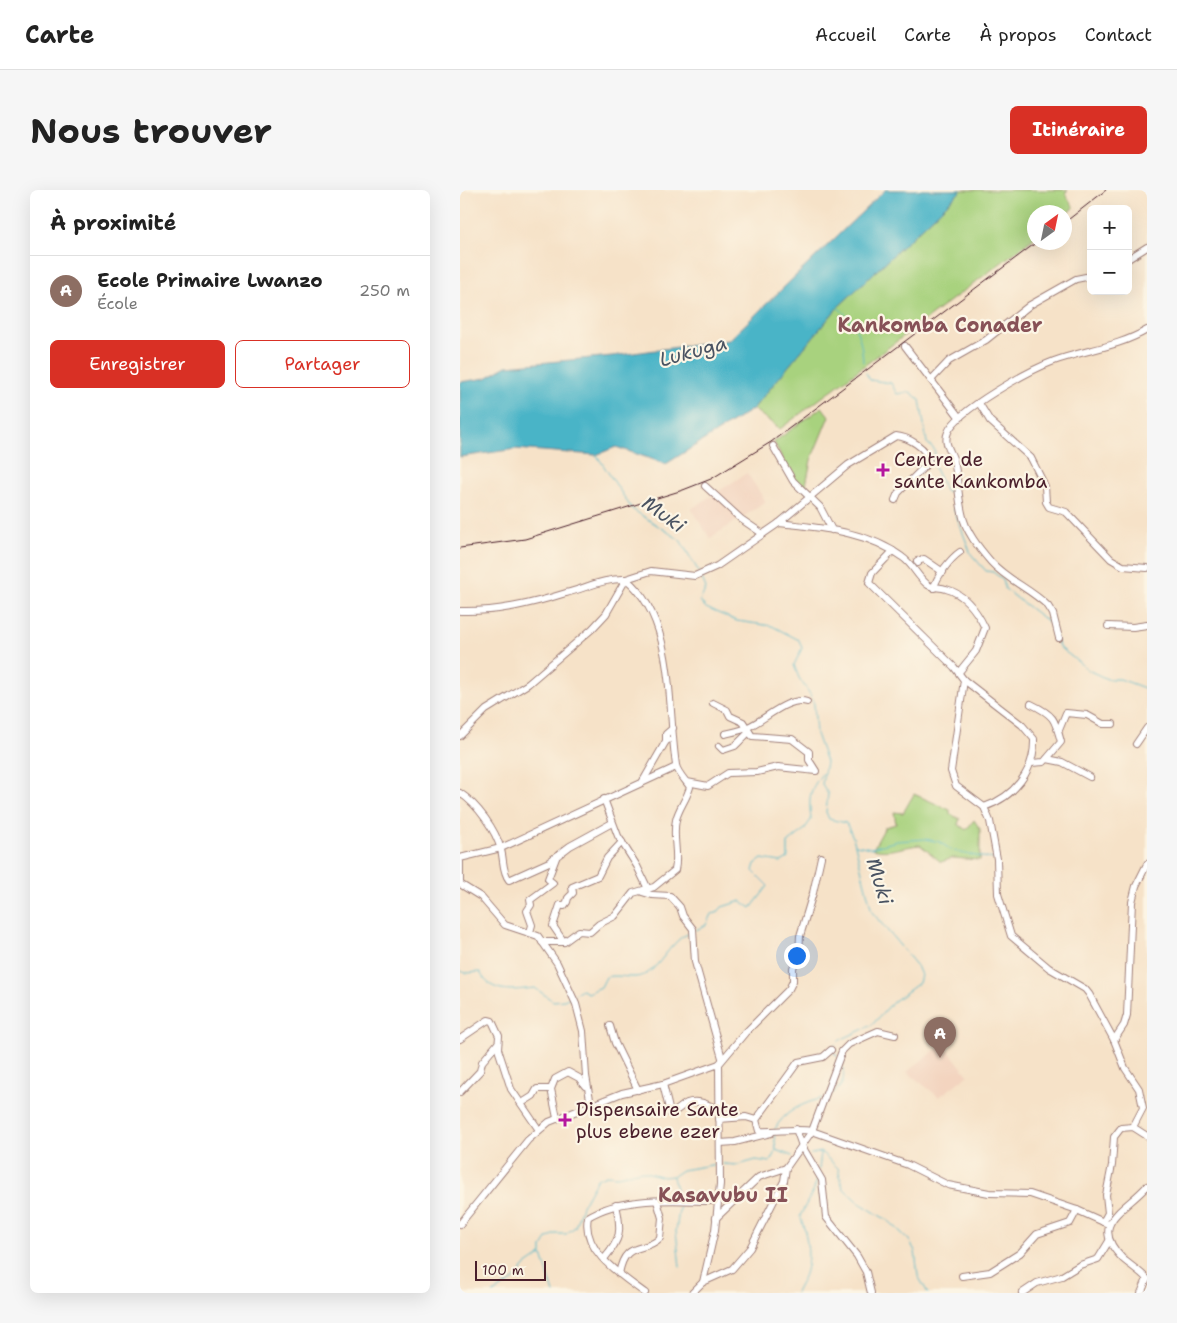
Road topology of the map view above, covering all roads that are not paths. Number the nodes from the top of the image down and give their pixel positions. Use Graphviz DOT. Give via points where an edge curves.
graph roads {
  1 [pos="1147,248"];
  2 [pos="1132,257"];
  3 [pos="1087,277"];
  4 [pos="1147,330"];
  5 [pos="905,346"];
  6 [pos="931,380"];
  7 [pos="979,403"];
  8 [pos="960,418"];
  9 [pos="773,446"];
  10 [pos="704,486"];
  11 [pos="808,498"];
  12 [pos="895,500"];
  13 [pos="779,523"];
  14 [pos="832,530"];
  15 [pos="763,534"];
  16 [pos="893,552"];
  17 [pos="960,552"];
  18 [pos="918,564"];
  19 [pos="1147,568"];
  20 [pos="943,572"];
  21 [pos="626,579"];
  22 [pos="934,588"];
  23 [pos="460,611"];
  24 [pos="1147,625"];
  25 [pos="1108,626"];
  26 [pos="1058,638"];
  27 [pos="959,672"];
  28 [pos="964,680"];
  29 [pos="807,702"];
  30 [pos="713,703"];
  31 [pos="1032,704"];
  32 [pos="1113,724"];
  33 [pos="673,728"];
  34 [pos="1147,728"];
  35 [pos="748,730"];
  36 [pos="1058,732"];
  37 [pos="725,734"];
  38 [pos="460,736"];
  39 [pos="674,736"];
  40 [pos="666,741"];
  41 [pos="1136,744"];
  42 [pos="720,746"];
  43 [pos="1046,759"];
  44 [pos="1031,763"];
  45 [pos="676,766"];
  46 [pos="1090,778"];
  47 [pos="643,782"];
  48 [pos="687,782"];
  49 [pos="460,793"];
  50 [pos="604,799"];
  51 [pos="984,807"];
  52 [pos="612,822"];
  53 [pos="622,842"];
  54 [pos="501,848"];
  55 [pos="556,857"];
  56 [pos="821,857"];
  57 [pos="460,860"];
  58 [pos="1147,864"];
  59 [pos="460,884"];
  60 [pos="645,891"];
  61 [pos="530,932"];
  62 [pos="542,942"];
  63 [pos="564,942"];
  64 [pos="610,1026"];
  65 [pos="895,1036"];
  66 [pos="460,1039"];
  67 [pos="1114,1040"];
  68 [pos="498,1043"];
  69 [pos="831,1050"];
  70 [pos="721,1061"];
  71 [pos="586,1071"];
  72 [pos="572,1074"];
  73 [pos="663,1084"];
  74 [pos="551,1089"];
  75 [pos="638,1090"];
  76 [pos="460,1092"];
  77 [pos="588,1092"];
  78 [pos="522,1103"];
  79 [pos="591,1105"];
  80 [pos="719,1110"];
  81 [pos="557,1118"];
  82 [pos="719,1119"];
  83 [pos="756,1120"];
  84 [pos="1133,1127"];
  85 [pos="796,1129"];
  86 [pos="539,1130"];
  87 [pos="812,1131"];
  88 [pos="758,1133"];
  89 [pos="1147,1136"];
  90 [pos="720,1143"];
  91 [pos="800,1148"];
  92 [pos="786,1168"];
  93 [pos="1147,1186"];
  94 [pos="718,1200"];
  95 [pos="657,1201"];
  96 [pos="616,1205"];
  97 [pos="1078,1210"];
  98 [pos="716,1218"];
  99 [pos="1106,1223"];
  100 [pos="460,1224"];
  101 [pos="1109,1241"];
  102 [pos="604,1259"];
  103 [pos="619,1274"];
  104 [pos="962,1276"];
  105 [pos="1147,1279"];
  106 [pos="703,1282"];
  107 [pos="645,1293"];
  108 [pos="692,1293"];
  109 [pos="871,1293"];
  110 [pos="1022,1293"];
  111 [pos="1142,1293"];
  1 -- 2 [label="street"];
  3 -- 6 [label="street" via="1076,279 1030,305 986,340 949,361"];
  4 -- 7 [label="street" via="1117,344 1054,361"];
  5 -- 6 [label="street"];
  6 -- 8 [label="street"];
  7 -- 8 [label="street"];
  7 -- 19 [label="street" via="990,421 1031,458 1044,486 1049,507 1066,512 1111,559 1123,566"];
  8 -- 26 [label="street" via="948,432 946,440 954,462 965,523 972,538 992,563 1048,606"];
  9 -- 11 [label="street" via="792,482"];
  10 -- 15 [label="street"];
  11 -- 12 [label="street" via="848,465 896,436 904,436 916,444 929,462"];
  11 -- 13 [label="street"];
  11 -- 14 [label="street" via="820,507"];
  13 -- 14 [label="street"];
  13 -- 15 [label="street"];
  14 -- 16 [label="street" via="880,542"];
  15 -- 21 [label="street" via="730,558 695,576 651,571"];
  16 -- 22 [label="street" via="903,557 917,575"];
  16 -- 27 [label="street" via="872,573 869,583"];
  17 -- 20 [label="street"];
  18 -- 20 [label="street" via="924,559"];
  20 -- 22 [label="street"];
  21 -- 23 [label="street" via="602,582 505,609"];
  21 -- 33 [label="street" via="645,598 658,631 668,670"];
  21 -- 38 [label="street" via="606,614 592,629 528,684 486,710"];
  22 -- 27 [label="street" via="947,589 964,598 980,616 985,628 976,651"];
  24 -- 25 [label="street"];
  27 -- 28 [label="street"];
  28 -- 44 [label="street" via="1030,732 1034,739"];
  28 -- 51 [label="street" via="951,771 956,786"];
  29 -- 35 [label="street" via="798,699 791,702"];
  30 -- 35 [label="street" via="743,722"];
  31 -- 36 [label="street" via="1048,712 1057,722"];
  32 -- 36 [label="street" via="1103,724 1087,715 1066,713"];
  33 -- 39 [label="street"];
  33 -- 40 [label="street" via="666,734"];
  34 -- 41 [label="street"];
  35 -- 37 [label="street"];
  35 -- 42 [label="street" via="728,749 723,750"];
  35 -- 48 [label="street" via="752,736 792,739 809,752 809,760 816,771 778,768 728,773 708,786"];
  36 -- 43 [label="street" via="1061,742"];
  39 -- 40 [label="street"];
  39 -- 45 [label="street"];
  40 -- 47 [label="street"];
  43 -- 44 [label="street"];
  43 -- 46 [label="street" via="1062,762"];
  44 -- 51 [label="street" via="1009,795"];
  45 -- 47 [label="street"];
  45 -- 48 [label="street"];
  47 -- 50 [label="street"];
  48 -- 60 [label="street" via="689,792 676,820 673,842 675,870"];
  49 -- 54 [label="street" via="486,821"];
  50 -- 52 [label="street"];
  50 -- 54 [label="street"];
  51 -- 67 [label="street" via="994,834 998,894 1011,936 1049,968 1085,989"];
  52 -- 53 [label="street"];
  52 -- 55 [label="street"];
  53 -- 60 [label="street" via="637,866"];
  53 -- 63 [label="street" via="607,858 598,876 572,886 573,892 567,902 560,905 553,926"];
  54 -- 55 [label="street" via="508,880"];
  54 -- 57 [label="street"];
  55 -- 61 [label="street" via="548,878 553,883 530,900 527,911 532,924"];
  56 -- 70 [label="street" via="790,988"];
  57 -- 59 [label="street"];
  58 -- 67 [label="street" via="1132,902 1127,1015"];
  59 -- 61 [label="street" via="480,897 505,926"];
  60 -- 63 [label="street" via="632,895 615,916 590,932 579,931"];
  60 -- 70 [label="street" via="652,896 670,896 693,929 695,962"];
  61 -- 62 [label="street"];
  62 -- 63 [label="street"];
  62 -- 71 [label="street" via="557,963 576,1004 583,1030"];
  64 -- 75 [label="street"];
  65 -- 87 [label="street" via="878,1031 849,1044 842,1052"];
  66 -- 68 [label="street" via="490,1020 498,1032"];
  67 -- 84 [label="street" via="1144,1103"];
  68 -- 76 [label="street" via="482,1062 480,1071"];
  68 -- 78 [label="street" via="508,1083"];
  69 -- 83 [label="street" via="823,1057 798,1062"];
  70 -- 73 [label="street"];
  70 -- 80 [label="street"];
  71 -- 72 [label="street"];
  71 -- 77 [label="street"];
  72 -- 74 [label="street" via="568,1072 555,1079"];
  72 -- 77 [label="street" via="582,1081"];
  73 -- 75 [label="street"];
  73 -- 80 [label="street" via="670,1113 698,1101"];
  74 -- 78 [label="street" via="537,1089"];
  74 -- 81 [label="street"];
  75 -- 79 [label="street"];
  77 -- 79 [label="street"];
  78 -- 86 [label="street"];
  79 -- 81 [label="street"];
  80 -- 82 [label="street"];
  81 -- 86 [label="street"];
  82 -- 83 [label="street" via="746,1117"];
  82 -- 90 [label="street"];
  83 -- 88 [label="street"];
  84 -- 89 [label="street"];
  84 -- 99 [label="street" via="1121,1128 1114,1137 1106,1195"];
  85 -- 87 [label="street"];
  85 -- 88 [label="street"];
  85 -- 91 [label="street"];
  86 -- 100 [label="street" via="512,1158"];
  87 -- 91 [label="street"];
  87 -- 97 [label="street" via="908,1165 956,1187 989,1193 1030,1194"];
  88 -- 90 [label="street" via="735,1142"];
  90 -- 94 [label="street"];
  91 -- 92 [label="street"];
  91 -- 109 [label="street" via="822,1180 826,1217 857,1256 866,1272"];
  92 -- 98 [label="street" via="759,1177"];
  92 -- 106 [label="street" via="784,1181 743,1259 732,1269"];
  93 -- 99 [label="street"];
  94 -- 95 [label="street"];
  94 -- 98 [label="street"];
  95 -- 96 [label="street"];
  95 -- 103 [label="street" via="662,1218 660,1238 627,1254"];
  96 -- 102 [label="street" via="620,1236"];
  96 -- 102 [label="street" via="595,1213 588,1220 588,1233"];
  97 -- 99 [label="street"];
  97 -- 104 [label="street" via="1070,1223 1037,1234 1020,1253 990,1272"];
  98 -- 106 [label="street"];
  99 -- 101 [label="street"];
  101 -- 105 [label="street"];
  101 -- 110 [label="street" via="1098,1259 1062,1276 1037,1283"];
  102 -- 103 [label="street"];
  103 -- 107 [label="street"];
  105 -- 111 [label="street"];
  106 -- 108 [label="street"];
}
